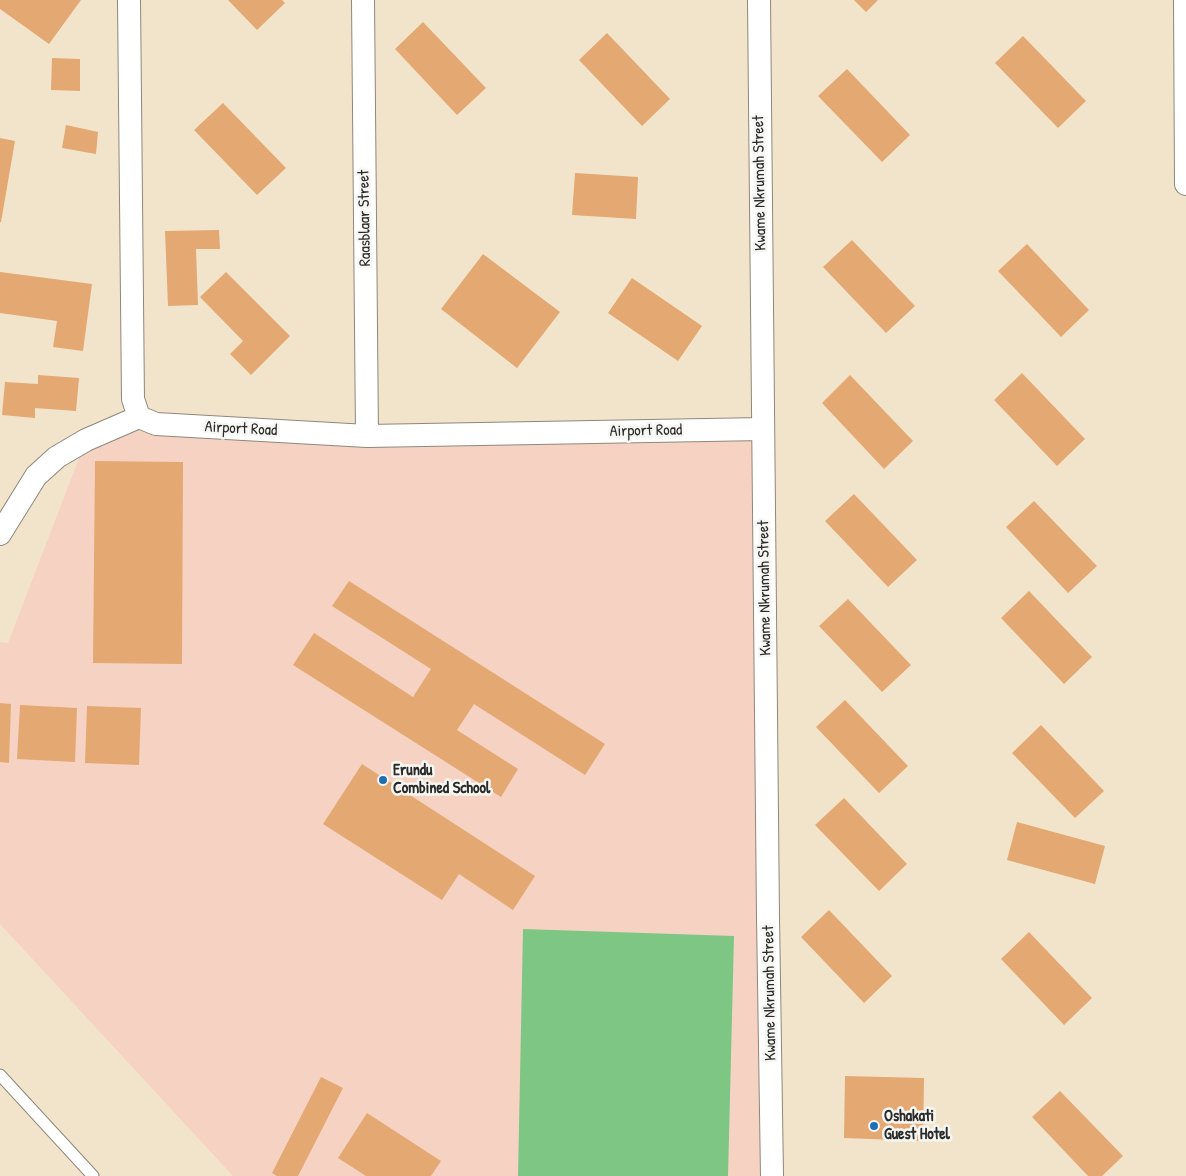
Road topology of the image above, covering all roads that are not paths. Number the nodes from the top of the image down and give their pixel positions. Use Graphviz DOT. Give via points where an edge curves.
graph roads {
  1 [pos="129,0"];
  2 [pos="363,0"];
  3 [pos="758,0"];
  4 [pos="1185,0"];
  5 [pos="1186,184"];
  6 [pos="139,417"];
  7 [pos="763,429"];
  8 [pos="367,436"];
  9 [pos="0,534"];
  10 [pos="0,1075"];
  11 [pos="93,1176"];
  12 [pos="772,1176"];
  1 -- 6 [label="street" via="133,399"];
  2 -- 8 [label="street, Raasblaar Street"];
  3 -- 7 [label="street, Kwame Nkrumah Street"];
  4 -- 5 [label="street"];
  6 -- 8 [label="street, Airport Road" via="156,424"];
  6 -- 9 [label="street" via="86,440 57,457 36,476"];
  7 -- 8 [label="street, Airport Road"];
  7 -- 12 [label="street, Kwame Nkrumah Street"];
  10 -- 11 [label="lane"];
}
